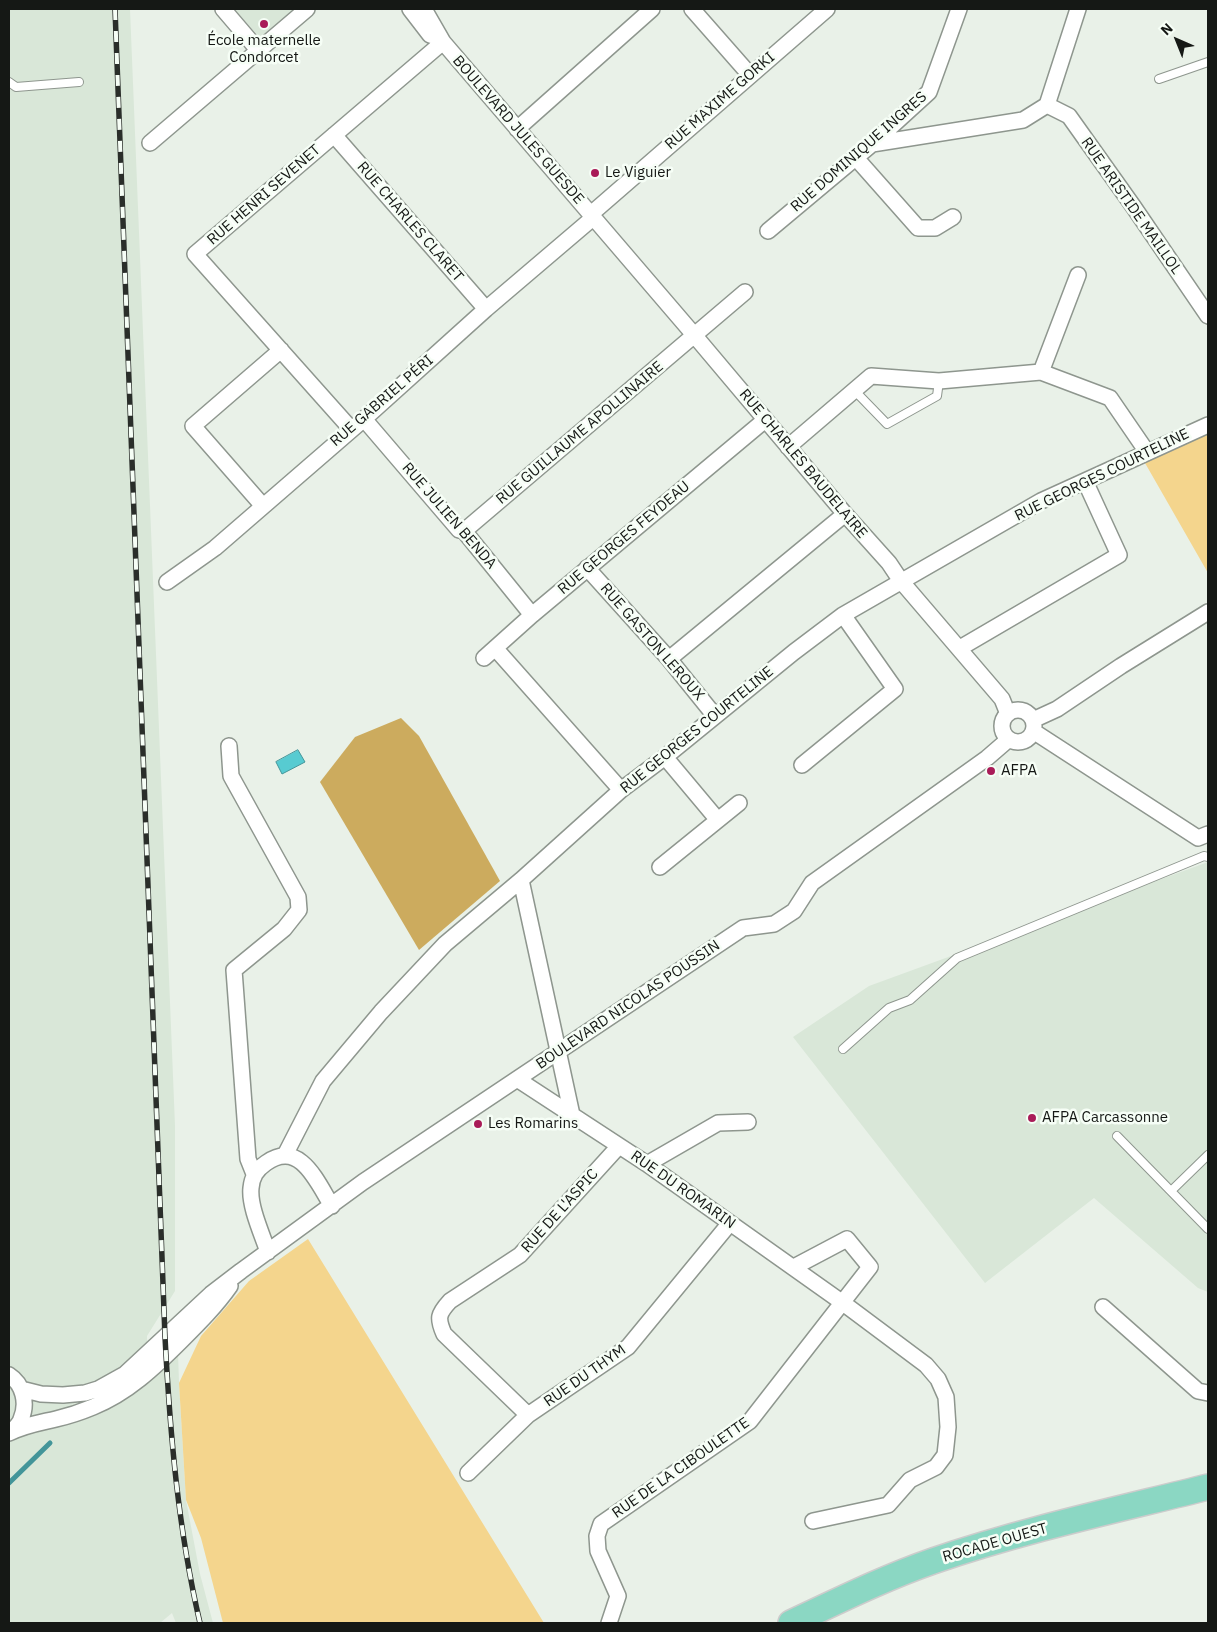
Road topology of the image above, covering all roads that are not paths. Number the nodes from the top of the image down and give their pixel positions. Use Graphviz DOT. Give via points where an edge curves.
graph roads {
  1 [pos="223,9"];
  2 [pos="307,9"];
  3 [pos="410,9"];
  4 [pos="424,9"];
  5 [pos="652,9"];
  6 [pos="692,9"];
  7 [pos="826,9"];
  8 [pos="959,9"];
  9 [pos="1078,9"];
  10 [pos="443,42"];
  11 [pos="259,51"];
  12 [pos="1208,62"];
  13 [pos="750,75"];
  14 [pos="1159,80"];
  15 [pos="9,82"];
  16 [pos="79,82"];
  17 [pos="1047,105"];
  18 [pos="517,129"];
  19 [pos="334,136"];
  20 [pos="150,143"];
  21 [pos="872,144"];
  22 [pos="856,158"];
  23 [pos="592,216"];
  24 [pos="953,217"];
  25 [pos="768,231"];
  26 [pos="1078,275"];
  27 [pos="745,292"];
  28 [pos="486,309"];
  29 [pos="1208,316"];
  30 [pos="695,336"];
  31 [pos="281,350"];
  32 [pos="1041,372"];
  33 [pos="939,381"];
  34 [pos="854,390"];
  35 [pos="364,419"];
  36 [pos="765,420"];
  37 [pos="1208,425"];
  38 [pos="351,429"];
  39 [pos="788,447"];
  40 [pos="1146,452"];
  41 [pos="1085,481"];
  42 [pos="263,506"];
  43 [pos="845,514"];
  44 [pos="464,531"];
  45 [pos="588,568"];
  46 [pos="901,581"];
  47 [pos="167,582"];
  48 [pos="1208,612"];
  49 [pos="532,615"];
  50 [pos="843,615"];
  51 [pos="495,648"];
  52 [pos="960,648"];
  53 [pos="484,658"];
  54 [pos="670,659"];
  55 [pos="1008,714"];
  56 [pos="715,716"];
  57 [pos="1033,726"];
  58 [pos="1009,739"];
  59 [pos="229,746"];
  60 [pos="665,757"];
  61 [pos="802,764"];
  62 [pos="621,790"];
  63 [pos="739,803"];
  64 [pos="718,820"];
  65 [pos="1208,834"];
  66 [pos="1208,857"];
  67 [pos="660,866"];
  68 [pos="521,880"];
  69 [pos="844,1050"];
  70 [pos="558,1052"];
  71 [pos="517,1079"];
  72 [pos="572,1115"];
  73 [pos="748,1122"];
  74 [pos="1117,1136"];
  75 [pos="619,1146"];
  76 [pos="284,1154"];
  77 [pos="1208,1155"];
  78 [pos="647,1164"];
  79 [pos="254,1174"];
  80 [pos="1171,1191"];
  81 [pos="332,1206"];
  82 [pos="730,1223"];
  83 [pos="1208,1229"];
  84 [pos="268,1252"];
  85 [pos="794,1267"];
  86 [pos="241,1271"];
  87 [pos="843,1303"];
  88 [pos="1103,1307"];
  89 [pos="9,1375"];
  90 [pos="21,1389"];
  91 [pos="1208,1393"];
  92 [pos="528,1415"];
  93 [pos="10,1432"];
  94 [pos="468,1473"];
  95 [pos="1208,1488"];
  96 [pos="812,1521"];
  97 [pos="609,1623"];
  98 [pos="791,1623"];
  1 -- 11 [label="street"];
  2 -- 11 [label="street"];
  3 -- 10 [label="street, BOULEVARD JULES GUESDE" via="430,35"];
  4 -- 10 [label="street, BOULEVARD JULES GUESDE"];
  5 -- 18 [label="street"];
  6 -- 13 [label="street"];
  7 -- 13 [label="street, RUE MAXIME GORKI"];
  8 -- 21 [label="street, RUE DOMINIQUE INGRES" via="929,92"];
  9 -- 17 [label="street"];
  10 -- 18 [label="street, BOULEVARD JULES GUESDE"];
  10 -- 19 [label="street, RUE HENRI SEVENET"];
  11 -- 20 [label="street"];
  12 -- 14 [label="lane"];
  13 -- 23 [label="street, RUE MAXIME GORKI"];
  15 -- 16 [label="lane" via="16,87"];
  17 -- 21 [label="street" via="1023,120"];
  17 -- 29 [label="street, RUE ARISTIDE MAILLOL" via="1069,116"];
  18 -- 23 [label="street, BOULEVARD JULES GUESDE"];
  19 -- 28 [label="street, RUE CHARLES CLARET"];
  19 -- 31 [label="street, RUE HENRI SEVENET" via="195,254"];
  21 -- 22 [label="street, RUE DOMINIQUE INGRES"];
  22 -- 24 [label="street" via="918,228 934,228"];
  22 -- 25 [label="street, RUE DOMINIQUE INGRES"];
  23 -- 28 [label="street, RUE GABRIEL PÉRI"];
  23 -- 30 [label="street, RUE CHARLES BAUDELAIRE"];
  26 -- 32 [label="street"];
  27 -- 30 [label="street, RUE GUILLAUME APOLLINAIRE"];
  28 -- 35 [label="street, RUE GABRIEL PÉRI"];
  30 -- 36 [label="street, RUE CHARLES BAUDELAIRE"];
  30 -- 44 [label="street, RUE GUILLAUME APOLLINAIRE"];
  31 -- 38 [label="street, RUE HENRI SEVENET"];
  31 -- 42 [label="street" via="193,426"];
  32 -- 33 [label="street"];
  32 -- 40 [label="street" via="1110,398"];
  33 -- 34 [label="street" via="870,376"];
  33 -- 34 [label="lane" via="937,396 887,424"];
  34 -- 39 [label="street"];
  35 -- 38 [label="street, RUE GABRIEL PÉRI"];
  35 -- 44 [label="street, RUE JULIEN BENDA" via="459,530"];
  36 -- 39 [label="street, RUE CHARLES BAUDELAIRE"];
  36 -- 45 [label="street, RUE GEORGES FEYDEAU"];
  37 -- 40 [label="street, RUE GEORGES COURTELINE"];
  38 -- 42 [label="street, RUE GABRIEL PÉRI"];
  39 -- 43 [label="street, RUE CHARLES BAUDELAIRE"];
  40 -- 41 [label="street, RUE GEORGES COURTELINE"];
  41 -- 46 [label="street, RUE GEORGES COURTELINE" via="1041,501"];
  41 -- 52 [label="street" via="1119,555"];
  42 -- 47 [label="street, RUE GABRIEL PÉRI" via="215,548"];
  43 -- 46 [label="street, RUE CHARLES BAUDELAIRE"];
  43 -- 54 [label="street"];
  44 -- 49 [label="street, RUE JULIEN BENDA"];
  45 -- 49 [label="street, RUE GEORGES FEYDEAU"];
  45 -- 54 [label="street, RUE GASTON LEROUX"];
  46 -- 50 [label="street, RUE GEORGES COURTELINE"];
  46 -- 52 [label="street, RUE CHARLES BAUDELAIRE"];
  48 -- 57 [label="street"];
  49 -- 51 [label="street, RUE GEORGES FEYDEAU"];
  50 -- 56 [label="street, RUE GEORGES COURTELINE"];
  50 -- 61 [label="street" via="895,689"];
  51 -- 53 [label="street, RUE GEORGES FEYDEAU"];
  51 -- 62 [label="street"];
  52 -- 55 [label="street, RUE CHARLES BAUDELAIRE" via="1002,699"];
  54 -- 56 [label="street, RUE GASTON LEROUX"];
  55 -- 57 [label="street" via="1022,710 1030,716"];
  55 -- 58 [label="street" via="1002,727"];
  56 -- 60 [label="street, RUE GEORGES COURTELINE"];
  57 -- 58 [label="street" via="1028,739 1013,742"];
  57 -- 65 [label="street" via="1198,838"];
  58 -- 70 [label="street, BOULEVARD NICOLAS POUSSIN" via="812,883 794,911 774,924 743,928"];
  59 -- 79 [label="street" via="231,776 298,897 299,910 284,929 234,970 248,1159"];
  60 -- 62 [label="street, RUE GEORGES COURTELINE"];
  60 -- 64 [label="street"];
  62 -- 68 [label="street, RUE GEORGES COURTELINE"];
  63 -- 64 [label="street"];
  64 -- 67 [label="street"];
  66 -- 69 [label="lane" via="958,958 910,1000 889,1008"];
  68 -- 70 [label="street"];
  68 -- 76 [label="street, RUE GEORGES COURTELINE" via="444,944 381,1012 323,1080"];
  70 -- 71 [label="street, BOULEVARD NICOLAS POUSSIN"];
  70 -- 72 [label="street"];
  71 -- 72 [label="street, RUE DU ROMARIN"];
  71 -- 81 [label="street, BOULEVARD NICOLAS POUSSIN"];
  72 -- 75 [label="street, RUE DU ROMARIN"];
  73 -- 78 [label="street" via="718,1123"];
  74 -- 80 [label="lane"];
  75 -- 78 [label="street, RUE DU ROMARIN"];
  75 -- 92 [label="street, RUE DE L'ASPIC" via="520,1255 441,1310 439,1322 444,1334"];
  76 -- 79 [label="street"];
  76 -- 81 [label="street" via="309,1168"];
  77 -- 80 [label="lane"];
  78 -- 82 [label="street, RUE DU ROMARIN"];
  79 -- 84 [label="street" via="250,1190"];
  80 -- 83 [label="lane"];
  81 -- 84 [label="street, BOULEVARD NICOLAS POUSSIN"];
  82 -- 85 [label="street, RUE DU ROMARIN"];
  82 -- 92 [label="street, RUE DU THYM" via="628,1347"];
  84 -- 86 [label="street, BOULEVARD NICOLAS POUSSIN"];
  85 -- 87 [label="street, RUE DU ROMARIN"];
  85 -- 87 [label="street" via="847,1239 870,1267"];
  86 -- 90 [label="street, BOULEVARD NICOLAS POUSSIN" via="111,1383 85,1394 63,1396"];
  86 -- 93 [label="street, BOULEVARD NICOLAS POUSSIN" via="220,1301 194,1328 126,1390 93,1407"];
  87 -- 96 [label="street, RUE DU ROMARIN" via="926,1365 938,1378 946,1397 948,1427 945,1455 936,1467 910,1480 888,1505"];
  87 -- 97 [label="street, RUE DE LA CIBOULETTE" via="750,1421 602,1524 597,1536 598,1551 618,1596"];
  88 -- 91 [label="street" via="1198,1391"];
  89 -- 90 [label="street"];
  90 -- 93 [label="street" via="25,1404 21,1420"];
  92 -- 94 [label="street, RUE DU THYM"];
  95 -- 98 [label="main road, ROCADE OUEST" via="1027,1533 934,1561 865,1588"];
}
